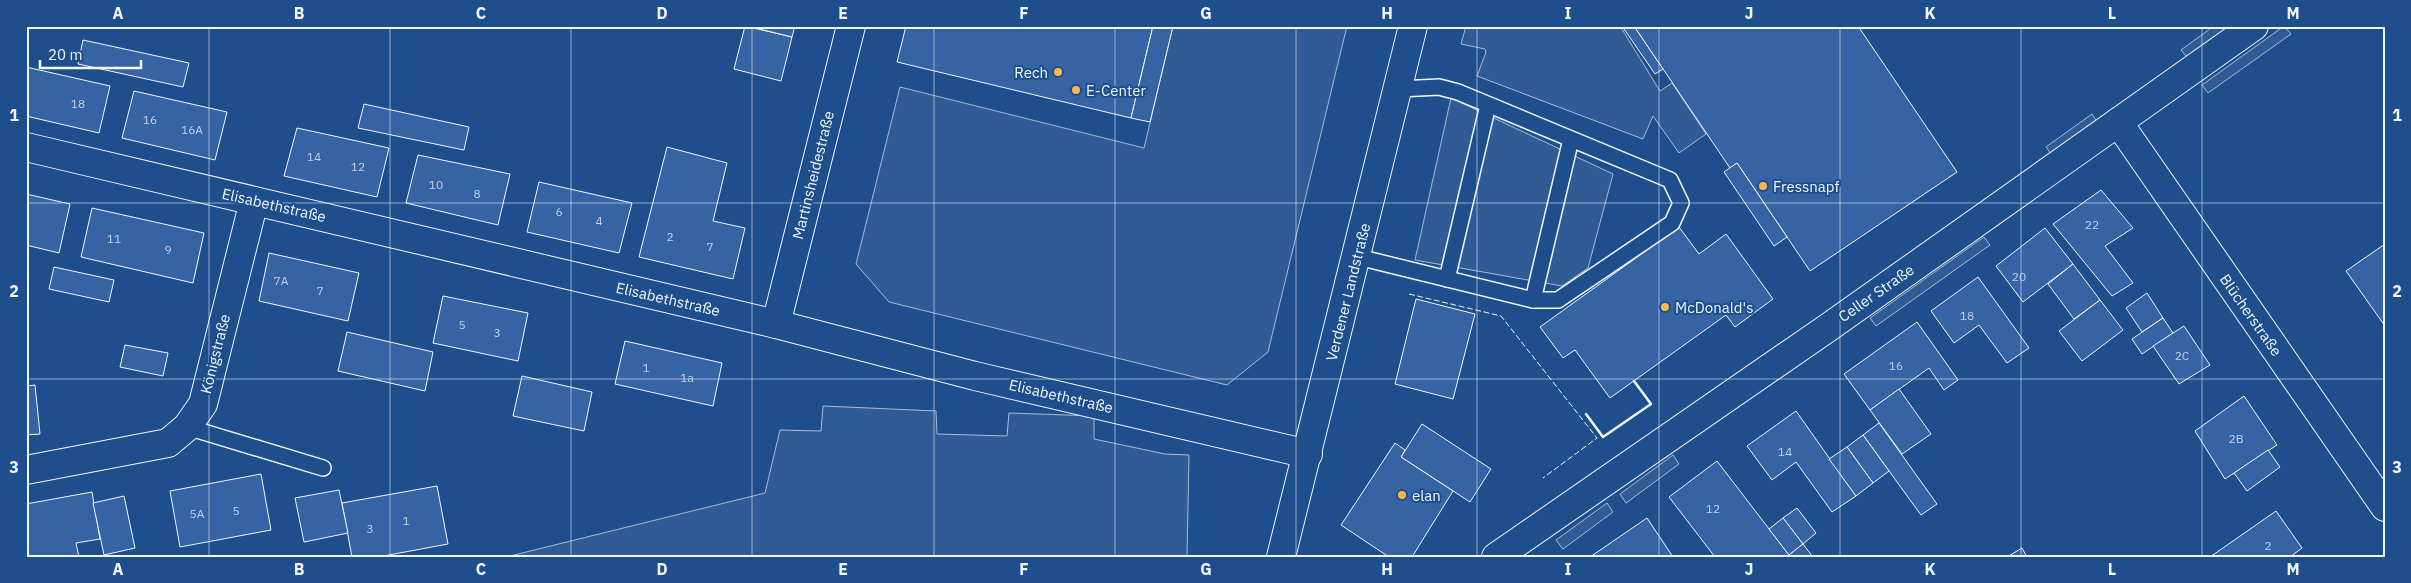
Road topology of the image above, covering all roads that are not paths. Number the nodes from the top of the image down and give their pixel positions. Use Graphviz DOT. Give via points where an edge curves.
graph roads {
  1 [pos="850,26"];
  2 [pos="1414,26"];
  3 [pos="2254,26"];
  4 [pos="1399,89"];
  5 [pos="1488,105"];
  6 [pos="2118,122"];
  7 [pos="1571,139"];
  8 [pos="26,147"];
  9 [pos="254,200"];
  10 [pos="1358,256"];
  11 [pos="1447,279"];
  12 [pos="1533,300"];
  13 [pos="776,324"];
  14 [pos="187,427"];
  15 [pos="1308,454"];
  16 [pos="323,468"];
  17 [pos="26,470"];
  18 [pos="2385,507"];
  19 [pos="1281,557"];
  20 [pos="1496,557"];
  1 -- 13 [label="street, Martinsheidestraße"];
  2 -- 4 [label="street, Verdener Landstraße"];
  3 -- 6 [label="street, Celler Straße"];
  4 -- 5 [label="lane" via="1439,87"];
  4 -- 10 [label="street, Verdener Landstraße"];
  5 -- 7 [label="lane"];
  5 -- 11 [label="lane"];
  6 -- 18 [label="street, Blücherstraße"];
  6 -- 20 [label="street, Celler Straße"];
  7 -- 12 [label="lane"];
  7 -- 12 [label="lane" via="1670,180 1681,203 1672,223 1558,300"];
  8 -- 9 [label="street, Elisabethstraße"];
  9 -- 13 [label="street, Elisabethstraße"];
  9 -- 14 [label="street, Königstraße" via="203,404"];
  10 -- 11 [label="lane"];
  10 -- 15 [label="street, Verdener Landstraße"];
  11 -- 12 [label="lane"];
  13 -- 15 [label="street, Elisabethstraße" via="975,376"];
  14 -- 16 [label="lane"];
  14 -- 17 [label="street, Königstraße" via="168,443"];
  15 -- 19 [label="street, Verdener Landstraße"];
}
